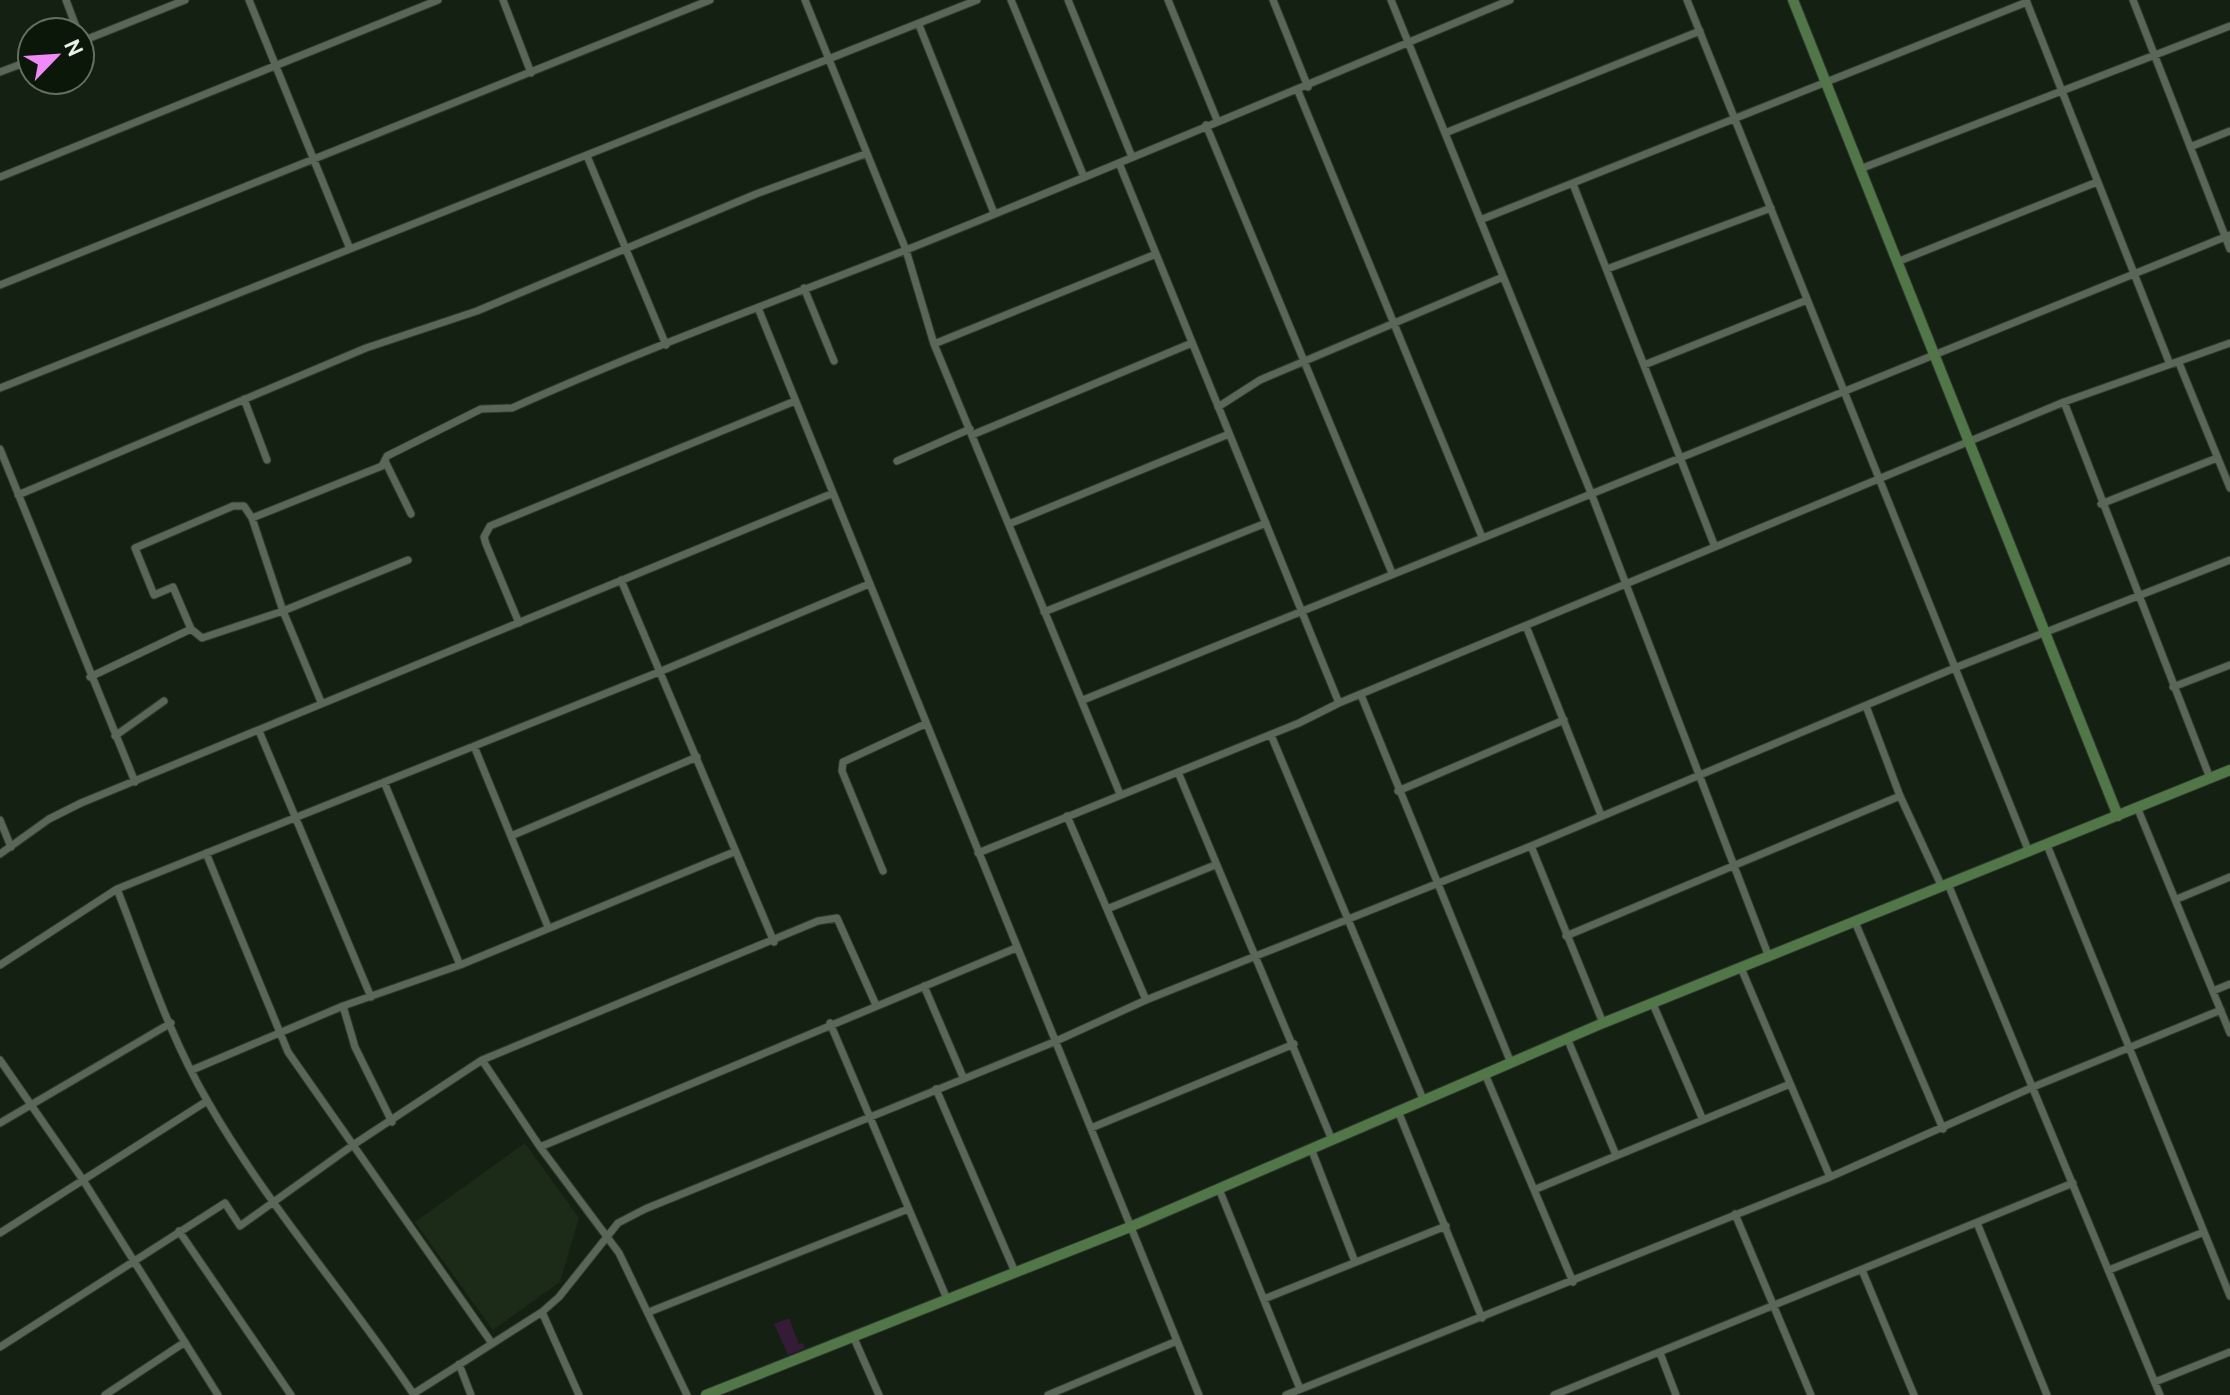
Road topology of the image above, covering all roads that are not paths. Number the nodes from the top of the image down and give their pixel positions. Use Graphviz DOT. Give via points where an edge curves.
graph roads {
  1 [pos="185,0"];
  2 [pos="249,0"];
  3 [pos="438,0"];
  4 [pos="503,0"];
  5 [pos="710,0"];
  6 [pos="805,0"];
  7 [pos="977,0"];
  8 [pos="1011,0"];
  9 [pos="1068,0"];
  10 [pos="1168,0"];
  11 [pos="1273,0"];
  12 [pos="1391,0"];
  13 [pos="1510,0"];
  14 [pos="1687,0"];
  15 [pos="1793,0"];
  16 [pos="2133,0"];
  17 [pos="2027,1"];
  18 [pos="175,2"];
  19 [pos="1497,2"];
  20 [pos="919,25"];
  21 [pos="2230,26"];
  22 [pos="1700,31"];
  23 [pos="96,34"];
  24 [pos="1410,44"];
  25 [pos="2154,55"];
  26 [pos="828,61"];
  27 [pos="276,64"];
  28 [pos="531,73"];
  29 [pos="1826,82"];
  30 [pos="1308,87"];
  31 [pos="1298,91"];
  32 [pos="2061,91"];
  33 [pos="1737,118"];
  34 [pos="1217,120"];
  35 [pos="1206,125"];
  36 [pos="2230,131"];
  37 [pos="1445,133"];
  38 [pos="2190,147"];
  39 [pos="865,154"];
  40 [pos="587,156"];
  41 [pos="1132,157"];
  42 [pos="315,159"];
  43 [pos="1119,163"];
  44 [pos="1860,169"];
  45 [pos="0,177"];
  46 [pos="1084,177"];
  47 [pos="2097,182"];
  48 [pos="1573,184"];
  49 [pos="1771,208"];
  50 [pos="994,213"];
  51 [pos="1480,220"];
  52 [pos="2227,236"];
  53 [pos="625,248"];
  54 [pos="350,249"];
  55 [pos="2230,249"];
  56 [pos="906,250"];
  57 [pos="1156,254"];
  58 [pos="1897,262"];
  59 [pos="1607,269"];
  60 [pos="2134,272"];
  61 [pos="1503,277"];
  62 [pos="0,285"];
  63 [pos="804,288"];
  64 [pos="1807,300"];
  65 [pos="758,308"];
  66 [pos="1394,325"];
  67 [pos="1192,343"];
  68 [pos="2230,343"];
  69 [pos="934,344"];
  70 [pos="666,345"];
  71 [pos="1933,353"];
  72 [pos="834,361"];
  73 [pos="1304,362"];
  74 [pos="2169,362"];
  75 [pos="2179,363"];
  76 [pos="1644,365"];
  77 [pos="0,388"];
  78 [pos="1844,389"];
  79 [pos="244,399"];
  80 [pos="795,401"];
  81 [pos="2064,402"];
  82 [pos="1218,407"];
  83 [pos="971,432"];
  84 [pos="1229,434"];
  85 [pos="1968,441"];
  86 [pos="0,449"];
  87 [pos="1681,455"];
  88 [pos="2217,458"];
  89 [pos="267,460"];
  90 [pos="385,461"];
  91 [pos="897,461"];
  92 [pos="1881,479"];
  93 [pos="2230,488"];
  94 [pos="1591,493"];
  95 [pos="831,494"];
  96 [pos="18,495"];
  97 [pos="2101,504"];
  98 [pos="411,514"];
  99 [pos="252,518"];
  100 [pos="1266,523"];
  101 [pos="1009,524"];
  102 [pos="1482,537"];
  103 [pos="1715,547"];
  104 [pos="408,560"];
  105 [pos="2230,560"];
  106 [pos="1392,573"];
  107 [pos="621,580"];
  108 [pos="869,584"];
  109 [pos="1625,585"];
  110 [pos="2137,597"];
  111 [pos="283,611"];
  112 [pos="1302,611"];
  113 [pos="1044,612"];
  114 [pos="519,623"];
  115 [pos="1526,626"];
  116 [pos="191,629"];
  117 [pos="2046,632"];
  118 [pos="2230,665"];
  119 [pos="1957,667"];
  120 [pos="659,672"];
  121 [pos="90,677"];
  122 [pos="2173,687"];
  123 [pos="1361,695"];
  124 [pos="1083,700"];
  125 [pos="164,701"];
  126 [pos="321,702"];
  127 [pos="1339,703"];
  128 [pos="1866,706"];
  129 [pos="1564,720"];
  130 [pos="925,724"];
  131 [pos="259,731"];
  132 [pos="1271,735"];
  133 [pos="115,736"];
  134 [pos="474,746"];
  135 [pos="697,757"];
  136 [pos="2230,770"];
  137 [pos="1178,772"];
  138 [pos="1700,775"];
  139 [pos="2210,778"];
  140 [pos="135,782"];
  141 [pos="384,782"];
  142 [pos="1398,791"];
  143 [pos="1120,794"];
  144 [pos="1900,796"];
  145 [pos="2137,807"];
  146 [pos="1601,815"];
  147 [pos="1067,816"];
  148 [pos="2118,816"];
  149 [pos="295,819"];
  150 [pos="0,820"];
  151 [pos="511,836"];
  152 [pos="2047,845"];
  153 [pos="1531,846"];
  154 [pos="11,847"];
  155 [pos="734,852"];
  156 [pos="2029,852"];
  157 [pos="206,853"];
  158 [pos="978,853"];
  159 [pos="0,854"];
  160 [pos="1215,865"];
  161 [pos="1734,867"];
  162 [pos="883,871"];
  163 [pos="2230,877"];
  164 [pos="1437,883"];
  165 [pos="1945,885"];
  166 [pos="117,889"];
  167 [pos="2177,899"];
  168 [pos="1107,909"];
  169 [pos="1347,921"];
  170 [pos="1855,922"];
  171 [pos="548,927"];
  172 [pos="1566,936"];
  173 [pos="774,942"];
  174 [pos="1016,948"];
  175 [pos="1255,957"];
  176 [pos="1769,957"];
  177 [pos="0,965"];
  178 [pos="460,965"];
  179 [pos="1741,968"];
  180 [pos="2230,984"];
  181 [pos="924,986"];
  182 [pos="2213,991"];
  183 [pos="371,997"];
  184 [pos="1146,1000"];
  185 [pos="1653,1004"];
  186 [pos="876,1005"];
  187 [pos="343,1006"];
  188 [pos="2221,1010"];
  189 [pos="171,1023"];
  190 [pos="830,1023"];
  191 [pos="1603,1023"];
  192 [pos="278,1032"];
  193 [pos="2230,1033"];
  194 [pos="1567,1038"];
  195 [pos="1054,1042"];
  196 [pos="1294,1044"];
  197 [pos="2129,1046"];
  198 [pos="0,1060"];
  199 [pos="482,1060"];
  200 [pos="1511,1064"];
  201 [pos="192,1070"];
  202 [pos="1485,1074"];
  203 [pos="963,1077"];
  204 [pos="1790,1084"];
  205 [pos="2033,1087"];
  206 [pos="936,1089"];
  207 [pos="1423,1099"];
  208 [pos="207,1101"];
  209 [pos="29,1106"];
  210 [pos="1398,1111"];
  211 [pos="868,1116"];
  212 [pos="1703,1120"];
  213 [pos="392,1122"];
  214 [pos="0,1123"];
  215 [pos="1091,1128"];
  216 [pos="1943,1129"];
  217 [pos="1332,1140"];
  218 [pos="353,1145"];
  219 [pos="540,1147"];
  220 [pos="1312,1151"];
  221 [pos="1616,1155"];
  222 [pos="1830,1177"];
  223 [pos="83,1180"];
  224 [pos="2073,1183"];
  225 [pos="1219,1189"];
  226 [pos="1536,1189"];
  227 [pos="274,1201"];
  228 [pos="908,1209"];
  229 [pos="1735,1214"];
  230 [pos="1977,1223"];
  231 [pos="1446,1226"];
  232 [pos="1130,1227"];
  233 [pos="179,1231"];
  234 [pos="2204,1232"];
  235 [pos="0,1233"];
  236 [pos="605,1237"];
  237 [pos="132,1260"];
  238 [pos="1355,1262"];
  239 [pos="1862,1270"];
  240 [pos="2109,1270"];
  241 [pos="1015,1272"];
  242 [pos="1573,1282"];
  243 [pos="2230,1296"];
  244 [pos="947,1299"];
  245 [pos="1264,1299"];
  246 [pos="1774,1307"];
  247 [pos="542,1312"];
  248 [pos="649,1312"];
  249 [pos="1482,1318"];
  250 [pos="853,1336"];
  251 [pos="1177,1341"];
  252 [pos="185,1342"];
  253 [pos="491,1342"];
  254 [pos="0,1347"];
  255 [pos="2230,1352"];
  256 [pos="1660,1353"];
  257 [pos="459,1364"];
  258 [pos="2155,1382"];
  259 [pos="1300,1389"];
  260 [pos="1574,1391"];
  261 [pos="413,1394"];
  262 [pos="105,1395"];
  263 [pos="218,1395"];
  264 [pos="291,1395"];
  265 [pos="471,1395"];
  266 [pos="579,1395"];
  267 [pos="687,1395"];
  268 [pos="706,1395"];
  269 [pos="879,1395"];
  270 [pos="1048,1395"];
  271 [pos="1199,1395"];
  272 [pos="1286,1395"];
  273 [pos="1554,1395"];
  274 [pos="1676,1395"];
  275 [pos="1811,1395"];
  276 [pos="1914,1395"];
  277 [pos="2047,1395"];
  278 [pos="2160,1395"];
  1 -- 18 [label="street"];
  2 -- 27 [label="street"];
  3 -- 27 [label="street"];
  4 -- 28 [label="street"];
  5 -- 28 [label="street"];
  6 -- 26 [label="street"];
  7 -- 20 [label="street"];
  8 -- 46 [label="street"];
  9 -- 41 [label="street"];
  10 -- 34 [label="street"];
  11 -- 30 [label="street"];
  12 -- 24 [label="street"];
  13 -- 19 [label="street"];
  14 -- 22 [label="street"];
  15 -- 29 [label="street"];
  16 -- 25 [label="street"];
  17 -- 29 [label="street"];
  17 -- 32 [label="street"];
  18 -- 23 [label="street"];
  19 -- 24 [label="street"];
  20 -- 26 [label="street"];
  20 -- 50 [label="street"];
  21 -- 25 [label="street"];
  22 -- 33 [label="street"];
  22 -- 37 [label="street"];
  24 -- 30 [label="street"];
  24 -- 37 [label="street"];
  25 -- 32 [label="street"];
  25 -- 38 [label="street"];
  26 -- 39 [label="street"];
  26 -- 40 [label="street"];
  27 -- 42 [label="street"];
  27 -- 45 [label="street"];
  28 -- 42 [label="street"];
  29 -- 33 [label="street"];
  29 -- 44 [label="street"];
  30 -- 31 [label="street"];
  31 -- 34 [label="street"];
  31 -- 66 [label="street"];
  32 -- 44 [label="street"];
  32 -- 47 [label="street"];
  33 -- 48 [label="street"];
  33 -- 49 [label="street"];
  34 -- 35 [label="street"];
  35 -- 41 [label="street"];
  35 -- 73 [label="street"];
  36 -- 38 [label="street"];
  37 -- 51 [label="street"];
  38 -- 52 [label="street"];
  39 -- 53 [label="street"];
  39 -- 56 [label="street"];
  40 -- 53 [label="street"];
  40 -- 54 [label="street"];
  41 -- 43 [label="street"];
  42 -- 54 [label="street"];
  42 -- 62 [label="street"];
  43 -- 46 [label="street"];
  43 -- 57 [label="street"];
  44 -- 58 [label="street"];
  46 -- 50 [label="street"];
  47 -- 58 [label="street"];
  47 -- 60 [label="street"];
  48 -- 51 [label="street"];
  48 -- 59 [label="street"];
  49 -- 59 [label="street"];
  49 -- 64 [label="street"];
  50 -- 56 [label="street"];
  51 -- 61 [label="street"];
  52 -- 55 [label="street"];
  52 -- 60 [label="street"];
  53 -- 70 [label="street"];
  53 -- 79 [label="street" via="477,311 366,348"];
  54 -- 77 [label="street"];
  56 -- 63 [label="street"];
  56 -- 69 [label="street"];
  57 -- 67 [label="street"];
  57 -- 69 [label="street"];
  58 -- 71 [label="street"];
  59 -- 76 [label="street"];
  60 -- 71 [label="street"];
  60 -- 74 [label="street"];
  61 -- 66 [label="street"];
  61 -- 94 [label="street"];
  63 -- 65 [label="street"];
  63 -- 72 [label="street"];
  64 -- 76 [label="street"];
  64 -- 78 [label="street"];
  65 -- 70 [label="street"];
  65 -- 80 [label="street"];
  66 -- 73 [label="street"];
  66 -- 102 [label="street"];
  67 -- 82 [label="street"];
  67 -- 83 [label="street"];
  68 -- 75 [label="street"];
  69 -- 83 [label="street"];
  70 -- 90 [label="street" via="512,408 481,409"];
  71 -- 78 [label="street"];
  71 -- 85 [label="street"];
  73 -- 82 [label="street" via="1260,380"];
  73 -- 106 [label="street"];
  74 -- 75 [label="street"];
  74 -- 81 [label="street"];
  75 -- 88 [label="street"];
  76 -- 87 [label="street"];
  78 -- 87 [label="street"];
  78 -- 92 [label="street"];
  79 -- 89 [label="street"];
  79 -- 96 [label="street"];
  80 -- 95 [label="street"];
  80 -- 114 [label="street" via="490,526 486,544"];
  81 -- 85 [label="street"];
  81 -- 97 [label="street"];
  82 -- 84 [label="street"];
  83 -- 91 [label="street"];
  83 -- 101 [label="street"];
  84 -- 100 [label="street"];
  84 -- 101 [label="street"];
  85 -- 92 [label="street"];
  85 -- 117 [label="street"];
  86 -- 96 [label="street"];
  87 -- 94 [label="street"];
  87 -- 103 [label="street"];
  88 -- 93 [label="street"];
  88 -- 97 [label="street"];
  90 -- 98 [label="street"];
  90 -- 99 [label="street" via="337,487"];
  92 -- 103 [label="street"];
  92 -- 119 [label="street"];
  94 -- 102 [label="street"];
  94 -- 109 [label="street"];
  95 -- 107 [label="street"];
  95 -- 108 [label="street"];
  96 -- 121 [label="street"];
  97 -- 110 [label="street"];
  99 -- 111 [label="street"];
  99 -- 116 [label="street" via="244,506 233,506 135,548 154,595 173,587"];
  100 -- 112 [label="street"];
  100 -- 113 [label="street"];
  101 -- 113 [label="street"];
  102 -- 106 [label="street"];
  103 -- 109 [label="street"];
  104 -- 111 [label="street"];
  105 -- 110 [label="street"];
  106 -- 112 [label="street"];
  107 -- 114 [label="street"];
  107 -- 120 [label="street"];
  108 -- 120 [label="street"];
  108 -- 130 [label="street"];
  109 -- 115 [label="street"];
  109 -- 138 [label="street"];
  110 -- 117 [label="street"];
  110 -- 122 [label="street"];
  111 -- 116 [label="street" via="202,638"];
  111 -- 126 [label="street"];
  112 -- 124 [label="street"];
  112 -- 127 [label="street"];
  113 -- 124 [label="street"];
  114 -- 126 [label="street"];
  115 -- 123 [label="street"];
  115 -- 129 [label="street"];
  116 -- 121 [label="street"];
  117 -- 119 [label="street"];
  117 -- 148 [label="street"];
  118 -- 122 [label="street"];
  119 -- 128 [label="street"];
  119 -- 156 [label="street"];
  120 -- 134 [label="street"];
  120 -- 135 [label="street"];
  121 -- 133 [label="street"];
  122 -- 139 [label="street"];
  123 -- 127 [label="street"];
  123 -- 142 [label="street"];
  124 -- 143 [label="street"];
  125 -- 133 [label="street"];
  126 -- 131 [label="street"];
  127 -- 132 [label="street"];
  128 -- 138 [label="street"];
  128 -- 144 [label="street"];
  129 -- 142 [label="street"];
  129 -- 146 [label="street"];
  130 -- 158 [label="street"];
  130 -- 162 [label="street" via="843,762 842,771"];
  131 -- 140 [label="street"];
  131 -- 149 [label="street"];
  132 -- 137 [label="street"];
  132 -- 169 [label="street"];
  133 -- 140 [label="street"];
  134 -- 141 [label="street"];
  134 -- 151 [label="street"];
  135 -- 151 [label="street"];
  135 -- 155 [label="street"];
  136 -- 139 [label="street"];
  137 -- 143 [label="street"];
  137 -- 160 [label="street"];
  138 -- 146 [label="street"];
  138 -- 161 [label="street"];
  139 -- 145 [label="street"];
  140 -- 154 [label="street" via="49,819"];
  141 -- 149 [label="street"];
  141 -- 178 [label="street"];
  142 -- 164 [label="street"];
  143 -- 147 [label="street"];
  144 -- 161 [label="street"];
  144 -- 165 [label="street"];
  145 -- 148 [label="street"];
  145 -- 167 [label="street"];
  146 -- 153 [label="street"];
  147 -- 158 [label="street"];
  147 -- 168 [label="street"];
  148 -- 152 [label="street"];
  149 -- 157 [label="street"];
  149 -- 183 [label="street"];
  150 -- 154 [label="street"];
  151 -- 171 [label="street"];
  152 -- 156 [label="street"];
  152 -- 197 [label="street"];
  153 -- 164 [label="street"];
  153 -- 172 [label="street"];
  154 -- 159 [label="street"];
  155 -- 171 [label="street"];
  155 -- 173 [label="street"];
  156 -- 165 [label="street"];
  157 -- 166 [label="street"];
  157 -- 192 [label="street"];
  158 -- 174 [label="street"];
  160 -- 168 [label="street"];
  160 -- 175 [label="street"];
  161 -- 172 [label="street"];
  161 -- 176 [label="street"];
  163 -- 167 [label="street"];
  164 -- 169 [label="street"];
  164 -- 200 [label="street"];
  165 -- 170 [label="street"];
  165 -- 205 [label="street"];
  166 -- 177 [label="street"];
  166 -- 189 [label="street"];
  167 -- 182 [label="street"];
  168 -- 184 [label="street"];
  169 -- 175 [label="street"];
  169 -- 207 [label="street"];
  170 -- 176 [label="street"];
  170 -- 216 [label="street"];
  171 -- 178 [label="street"];
  172 -- 191 [label="street"];
  173 -- 186 [label="street" via="837,918"];
  173 -- 199 [label="street"];
  174 -- 181 [label="street"];
  174 -- 195 [label="street"];
  175 -- 184 [label="street"];
  175 -- 196 [label="street"];
  176 -- 179 [label="street"];
  178 -- 183 [label="street"];
  179 -- 185 [label="street"];
  179 -- 204 [label="street"];
  180 -- 182 [label="street"];
  181 -- 186 [label="street"];
  181 -- 203 [label="street"];
  182 -- 188 [label="street"];
  183 -- 187 [label="street"];
  184 -- 195 [label="street"];
  185 -- 191 [label="street"];
  185 -- 212 [label="street"];
  186 -- 190 [label="street"];
  187 -- 192 [label="street"];
  187 -- 213 [label="street" via="355,1047"];
  188 -- 193 [label="street"];
  188 -- 197 [label="street"];
  189 -- 201 [label="street"];
  189 -- 209 [label="street"];
  190 -- 211 [label="street"];
  190 -- 219 [label="street"];
  191 -- 194 [label="street"];
  192 -- 201 [label="street"];
  192 -- 218 [label="street"];
  194 -- 200 [label="street"];
  194 -- 221 [label="street"];
  195 -- 203 [label="street"];
  195 -- 215 [label="street"];
  196 -- 215 [label="street"];
  196 -- 217 [label="street"];
  197 -- 205 [label="street"];
  197 -- 234 [label="street"];
  198 -- 209 [label="street"];
  199 -- 213 [label="street"];
  199 -- 219 [label="street"];
  200 -- 202 [label="street"];
  201 -- 208 [label="street"];
  202 -- 207 [label="street"];
  202 -- 226 [label="street"];
  203 -- 206 [label="street"];
  204 -- 212 [label="street"];
  204 -- 222 [label="street"];
  205 -- 216 [label="street"];
  205 -- 224 [label="street"];
  206 -- 211 [label="street"];
  206 -- 241 [label="street"];
  207 -- 210 [label="street"];
  208 -- 223 [label="street"];
  208 -- 227 [label="street"];
  209 -- 214 [label="street"];
  209 -- 223 [label="street"];
  210 -- 217 [label="street"];
  210 -- 231 [label="street"];
  211 -- 228 [label="street"];
  211 -- 236 [label="street" via="645,1209 618,1223"];
  212 -- 221 [label="street"];
  213 -- 218 [label="street"];
  215 -- 232 [label="street"];
  216 -- 222 [label="street"];
  217 -- 220 [label="street"];
  218 -- 227 [label="street"];
  218 -- 253 [label="street"];
  219 -- 236 [label="street"];
  220 -- 225 [label="street"];
  220 -- 238 [label="street"];
  221 -- 226 [label="street"];
  222 -- 229 [label="street"];
  223 -- 235 [label="street"];
  223 -- 237 [label="street"];
  224 -- 230 [label="street"];
  224 -- 240 [label="street"];
  225 -- 232 [label="street"];
  225 -- 245 [label="street"];
  226 -- 242 [label="street"];
  227 -- 233 [label="street" via="240,1226 225,1203"];
  227 -- 261 [label="street"];
  228 -- 244 [label="street"];
  228 -- 248 [label="street"];
  229 -- 242 [label="street"];
  229 -- 246 [label="street"];
  230 -- 239 [label="street"];
  230 -- 277 [label="street"];
  231 -- 238 [label="street"];
  231 -- 249 [label="street"];
  232 -- 241 [label="street"];
  232 -- 251 [label="street"];
  233 -- 237 [label="street"];
  233 -- 264 [label="street"];
  234 -- 240 [label="street"];
  234 -- 243 [label="street"];
  236 -- 247 [label="street"];
  236 -- 248 [label="street" via="630,1270"];
  237 -- 252 [label="street"];
  237 -- 254 [label="street"];
  238 -- 245 [label="street"];
  239 -- 246 [label="street"];
  239 -- 276 [label="street"];
  240 -- 258 [label="street"];
  241 -- 244 [label="street"];
  242 -- 249 [label="street"];
  244 -- 250 [label="street"];
  245 -- 259 [label="street"];
  246 -- 256 [label="street"];
  246 -- 275 [label="street"];
  247 -- 253 [label="street"];
  247 -- 266 [label="street"];
  248 -- 267 [label="street"];
  249 -- 259 [label="street"];
  250 -- 268 [label="street"];
  250 -- 269 [label="street"];
  251 -- 270 [label="street"];
  251 -- 271 [label="street"];
  252 -- 262 [label="street"];
  252 -- 263 [label="street"];
  253 -- 257 [label="street"];
  255 -- 258 [label="street"];
  256 -- 260 [label="street"];
  256 -- 274 [label="street"];
  257 -- 261 [label="street"];
  257 -- 265 [label="street"];
  258 -- 278 [label="street"];
  259 -- 272 [label="street"];
  260 -- 273 [label="street"];
}
